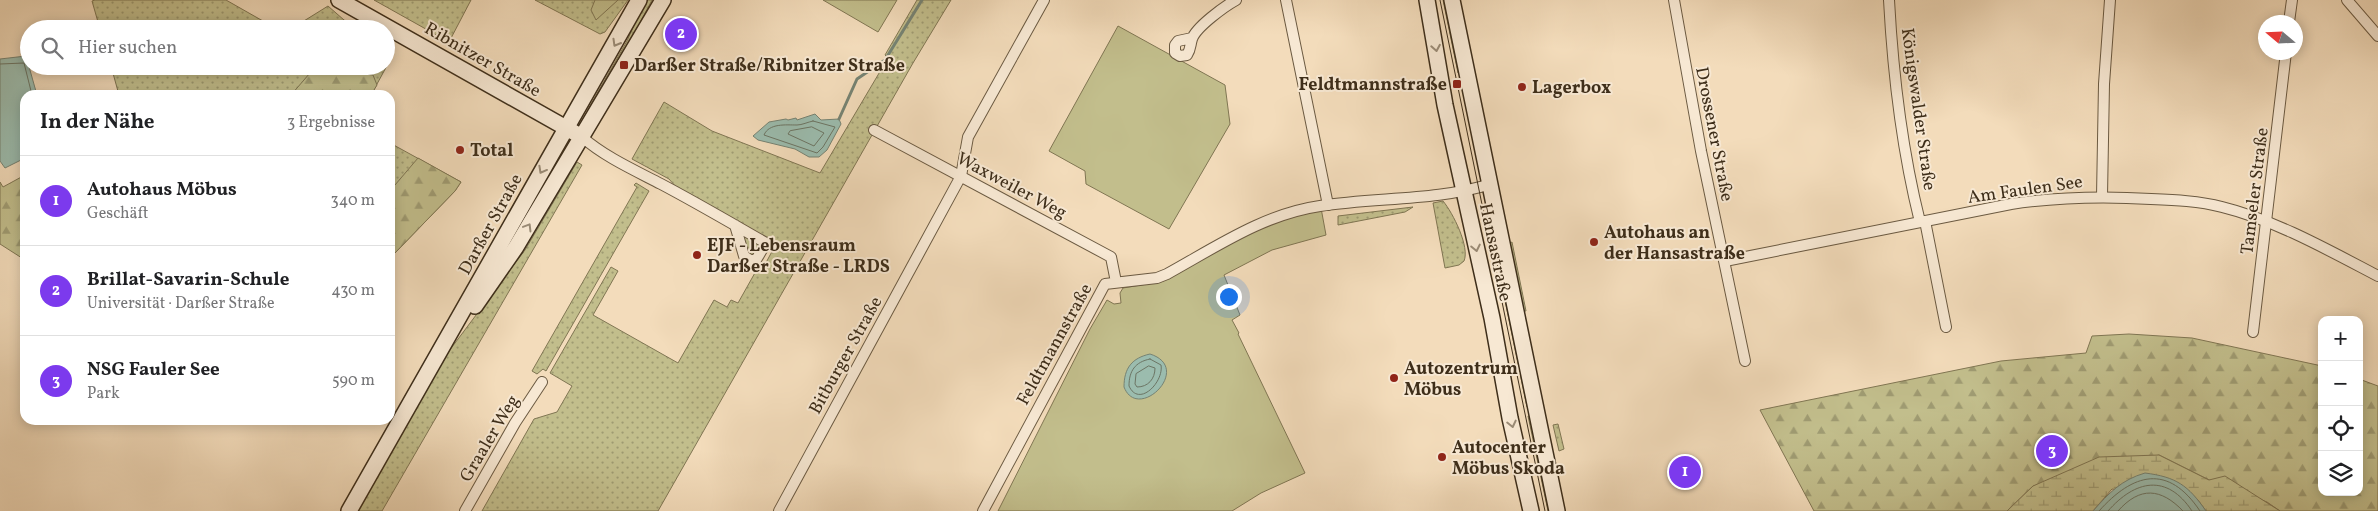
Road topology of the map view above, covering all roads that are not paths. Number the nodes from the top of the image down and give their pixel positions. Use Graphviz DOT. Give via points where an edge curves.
graph roads {
  1 [pos="339,0"];
  2 [pos="639,0"];
  3 [pos="663,0"];
  4 [pos="1044,0"];
  5 [pos="1236,0"];
  6 [pos="1286,0"];
  7 [pos="1427,0"];
  8 [pos="1452,0"];
  9 [pos="1674,0"];
  10 [pos="1889,0"];
  11 [pos="2110,0"];
  12 [pos="2292,0"];
  13 [pos="2347,0"];
  14 [pos="2290,15"];
  15 [pos="374,20"];
  16 [pos="395,32"];
  17 [pos="2378,36"];
  18 [pos="1192,38"];
  19 [pos="2285,60"];
  20 [pos="566,128"];
  21 [pos="874,130"];
  22 [pos="582,137"];
  23 [pos="961,176"];
  24 [pos="1491,184"];
  25 [pos="1464,192"];
  26 [pos="2102,196"];
  27 [pos="1328,205"];
  28 [pos="1922,222"];
  29 [pos="2267,223"];
  30 [pos="735,225"];
  31 [pos="1725,261"];
  32 [pos="2378,276"];
  33 [pos="1116,282"];
  34 [pos="1946,327"];
  35 [pos="2253,332"];
  36 [pos="434,361"];
  37 [pos="1745,361"];
  38 [pos="542,382"];
  39 [pos="349,511"];
  40 [pos="465,511"];
  41 [pos="779,511"];
  42 [pos="983,511"];
  43 [pos="1532,511"];
  44 [pos="1557,511"];
  1 -- 15 [label="main road, Ribnitzer Straße"];
  2 -- 20 [label="main road, Darßer Straße, one-way"];
  3 -- 22 [label="main road, Darßer Straße"];
  4 -- 23 [label="street, Bitburger Straße" via="968,137"];
  5 -- 18 [label="street"];
  6 -- 27 [label="street"];
  7 -- 25 [label="main road, Hansastraße, one-way"];
  8 -- 24 [label="main road, Hansastraße"];
  9 -- 31 [label="street, Drossener Straße"];
  10 -- 28 [label="street, Königswalder Straße" via="1892,54 1902,126"];
  11 -- 26 [label="street" via="2104,84"];
  12 -- 14 [label="street"];
  13 -- 17 [label="street"];
  16 -- 20 [label="main road, Ribnitzer Straße"];
  19 -- 29 [label="street, Tamseler Straße"];
  20 -- 22 [label="main road, Ribnitzer Straße"];
  20 -- 36 [label="main road, Darßer Straße, one-way"];
  21 -- 23 [label="street, Waxweiler Weg"];
  22 -- 30 [label="street" via="601,151"];
  36 -- 22 [label="main road, Darßer Straße, one-way" via="516,247"];
  23 -- 33 [label="street, Waxweiler Weg" via="1111,257"];
  23 -- 41 [label="street, Bitburger Straße"];
  24 -- 25 [label="street, Feldtmannstraße"];
  24 -- 44 [label="main road, Hansastraße"];
  25 -- 27 [label="street, Feldtmannstraße"];
  25 -- 43 [label="main road, Hansastraße, one-way"];
  26 -- 28 [label="street, Am Faulen See" via="2027,202"];
  26 -- 29 [label="street, Am Faulen See" via="2204,203"];
  27 -- 33 [label="street, Feldtmannstraße" via="1266,221 1162,276"];
  28 -- 31 [label="street, Am Faulen See"];
  28 -- 34 [label="street, Königswalder Straße"];
  29 -- 32 [label="street, Am Faulen See"];
  29 -- 35 [label="street, Tamseler Straße"];
  31 -- 37 [label="street, Drossener Straße"];
  33 -- 42 [label="street, Feldtmannstraße" via="1104,284"];
  36 -- 39 [label="main road, Darßer Straße"];
  38 -- 40 [label="street, Graaler Weg"];
}
